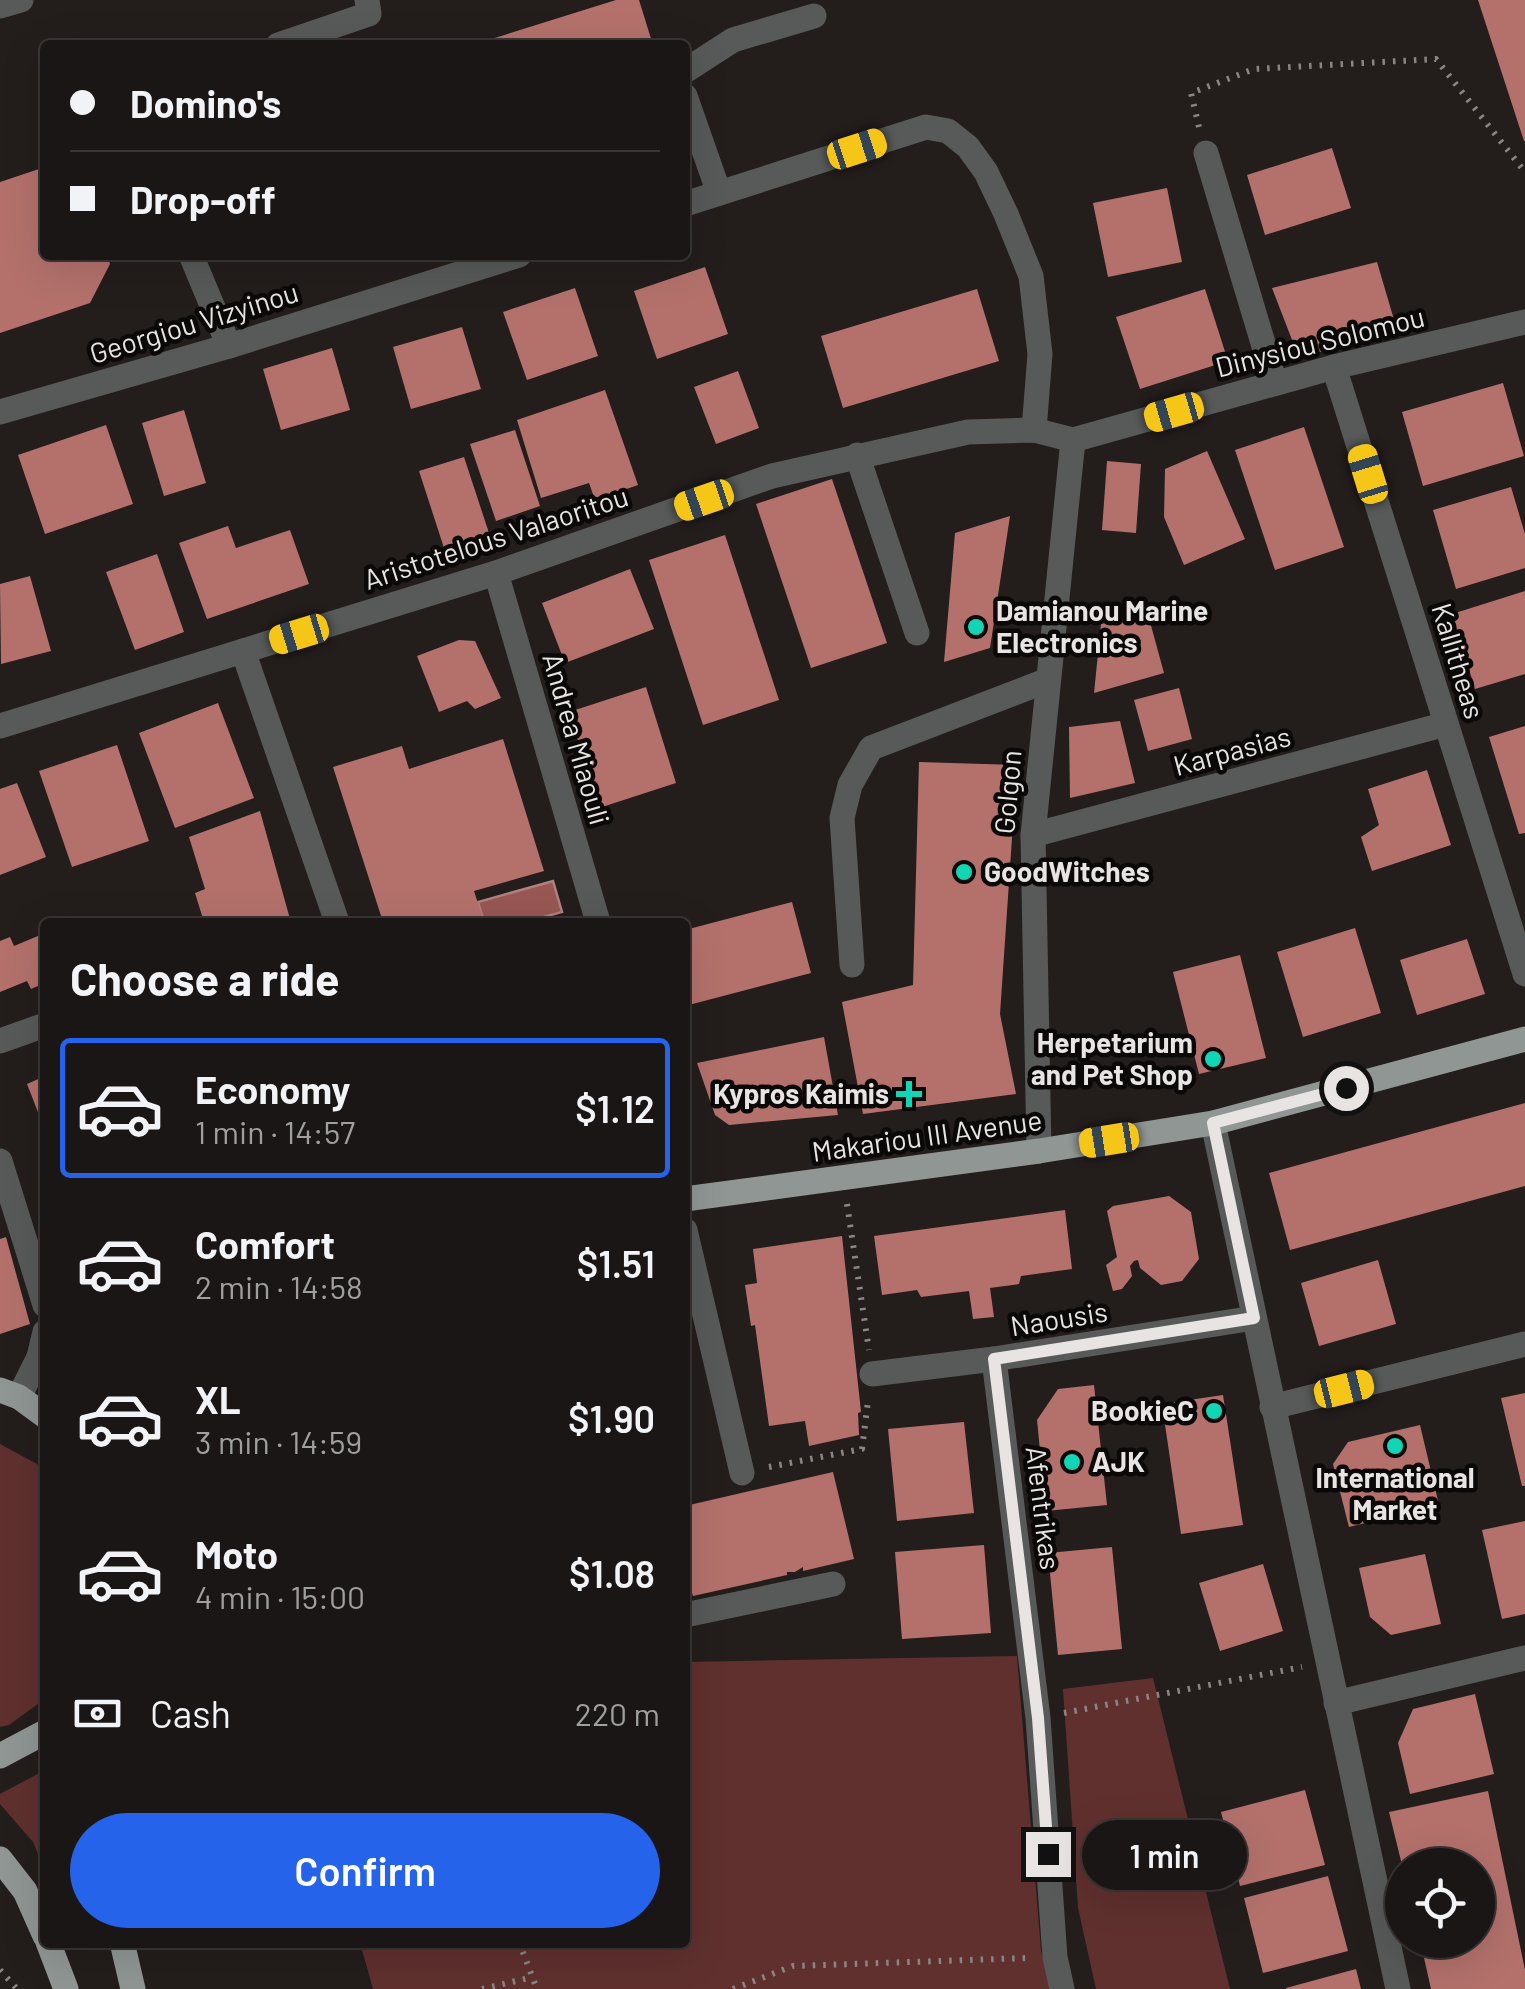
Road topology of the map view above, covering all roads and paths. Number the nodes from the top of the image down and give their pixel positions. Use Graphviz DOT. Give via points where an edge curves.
graph roads {
  1 [pos="21,0"];
  2 [pos="368,0"];
  3 [pos="0,6"];
  4 [pos="814,16"];
  5 [pos="293,40"];
  6 [pos="690,68"];
  7 [pos="690,111"];
  8 [pos="1206,153"];
  9 [pos="1525,172"];
  10 [pos="718,193"];
  11 [pos="690,201"];
  12 [pos="194,260"];
  13 [pos="503,260"];
  14 [pos="1525,322"];
  15 [pos="229,346"];
  16 [pos="1334,367"];
  17 [pos="1275,383"];
  18 [pos="0,412"];
  19 [pos="1034,430"];
  20 [pos="1073,440"];
  21 [pos="857,455"];
  22 [pos="496,573"];
  23 [pos="917,633"];
  24 [pos="243,651"];
  25 [pos="1048,680"];
  26 [pos="1446,724"];
  27 [pos="0,726"];
  28 [pos="1033,835"];
  29 [pos="335,918"];
  30 [pos="597,918"];
  31 [pos="852,965"];
  32 [pos="1525,974"];
  33 [pos="40,1028"];
  34 [pos="1525,1040"];
  35 [pos="0,1041"];
  36 [pos="1213,1123"];
  37 [pos="1039,1151"];
  38 [pos="0,1162"];
  39 [pos="843,1178"];
  40 [pos="690,1198"];
  41 [pos="690,1251"];
  42 [pos="40,1290"];
  43 [pos="1254,1318"];
  44 [pos="1525,1344"];
  45 [pos="40,1352"];
  46 [pos="994,1359"];
  47 [pos="872,1374"];
  48 [pos="40,1392"];
  49 [pos="10,1394"];
  50 [pos="1272,1407"];
  51 [pos="40,1413"];
  52 [pos="742,1473"];
  53 [pos="833,1584"];
  54 [pos="690,1614"];
  55 [pos="1525,1658"];
  56 [pos="1328,1662"];
  57 [pos="1336,1703"];
  58 [pos="1038,1718"];
  59 [pos="40,1735"];
  60 [pos="0,1756"];
  61 [pos="0,1859"];
  62 [pos="40,1925"];
  63 [pos="50,1948"];
  64 [pos="123,1948"];
  65 [pos="521,1948"];
  66 [pos="1055,1957"];
  67 [pos="0,1970"];
  68 [pos="532,1977"];
  69 [pos="18,1989"];
  70 [pos="66,1989"];
  71 [pos="133,1989"];
  72 [pos="482,1989"];
  73 [pos="537,1989"];
  74 [pos="733,1989"];
  75 [pos="1062,1989"];
  76 [pos="1398,1989"];
  1 -- 3 [label="street"];
  2 -- 5 [label="street" via="370,14"];
  4 -- 6 [label="street" via="733,40"];
  7 -- 10 [label="street"];
  8 -- 9 [label="path" via="1191,93 1254,68 1436,60"];
  8 -- 17 [label="street"];
  10 -- 11 [label="street"];
  10 -- 19 [label="street" via="926,128 948,130 986,172 1031,276 1040,354"];
  12 -- 15 [label="street"];
  13 -- 15 [label="street, Georgiou Vizyinou"];
  14 -- 16 [label="street, Dinysiou Solomou"];
  15 -- 18 [label="street, Georgiou Vizyinou"];
  16 -- 17 [label="street, Dinysiou Solomou"];
  16 -- 26 [label="street, Kallitheas"];
  17 -- 20 [label="street, Dinysiou Solomou"];
  19 -- 20 [label="street, Aristotelous Valaoritou"];
  19 -- 21 [label="street, Aristotelous Valaoritou" via="968,432"];
  20 -- 25 [label="street, Golgon"];
  21 -- 22 [label="street, Aristotelous Valaoritou" via="772,476"];
  21 -- 23 [label="street"];
  22 -- 24 [label="street, Aristotelous Valaoritou"];
  22 -- 30 [label="street, Andrea Miaouli"];
  24 -- 27 [label="street, Aristotelous Valaoritou"];
  24 -- 29 [label="street"];
  25 -- 28 [label="street, Golgon"];
  25 -- 31 [label="street" via="871,748 850,784 842,818"];
  26 -- 28 [label="street, Karpasias"];
  26 -- 32 [label="street, Kallitheas"];
  28 -- 37 [label="street, Golgon"];
  33 -- 35 [label="street"];
  34 -- 36 [label="main road, Makariou III Avenue"];
  36 -- 37 [label="main road, Makariou III Avenue"];
  36 -- 43 [label="street"];
  37 -- 39 [label="main road, Makariou III Avenue"];
  38 -- 42 [label="street"];
  39 -- 40 [label="main road, Makariou III Avenue"];
  39 -- 47 [label="path"];
  41 -- 52 [label="street"];
  43 -- 46 [label="street, Naousis"];
  43 -- 50 [label="street"];
  44 -- 50 [label="street"];
  45 -- 49 [label="street"];
  46 -- 47 [label="street, Naousis"];
  46 -- 58 [label="street, Afentrikas"];
  47 -- 52 [label="path" via="862,1449"];
  48 -- 49 [label="main road"];
  49 -- 51 [label="main road"];
  50 -- 56 [label="street"];
  53 -- 54 [label="street"];
  55 -- 57 [label="street"];
  56 -- 57 [label="street"];
  56 -- 58 [label="path"];
  57 -- 76 [label="street"];
  58 -- 66 [label="street, Afentrikas"];
  59 -- 60 [label="main road"];
  61 -- 62 [label="main road"];
  63 -- 70 [label="main road"];
  64 -- 71 [label="main road"];
  65 -- 68 [label="path"];
  66 -- 74 [label="path" via="793,1966"];
  66 -- 75 [label="street"];
  67 -- 69 [label="path"];
  68 -- 72 [label="path"];
  68 -- 73 [label="path"];
}
